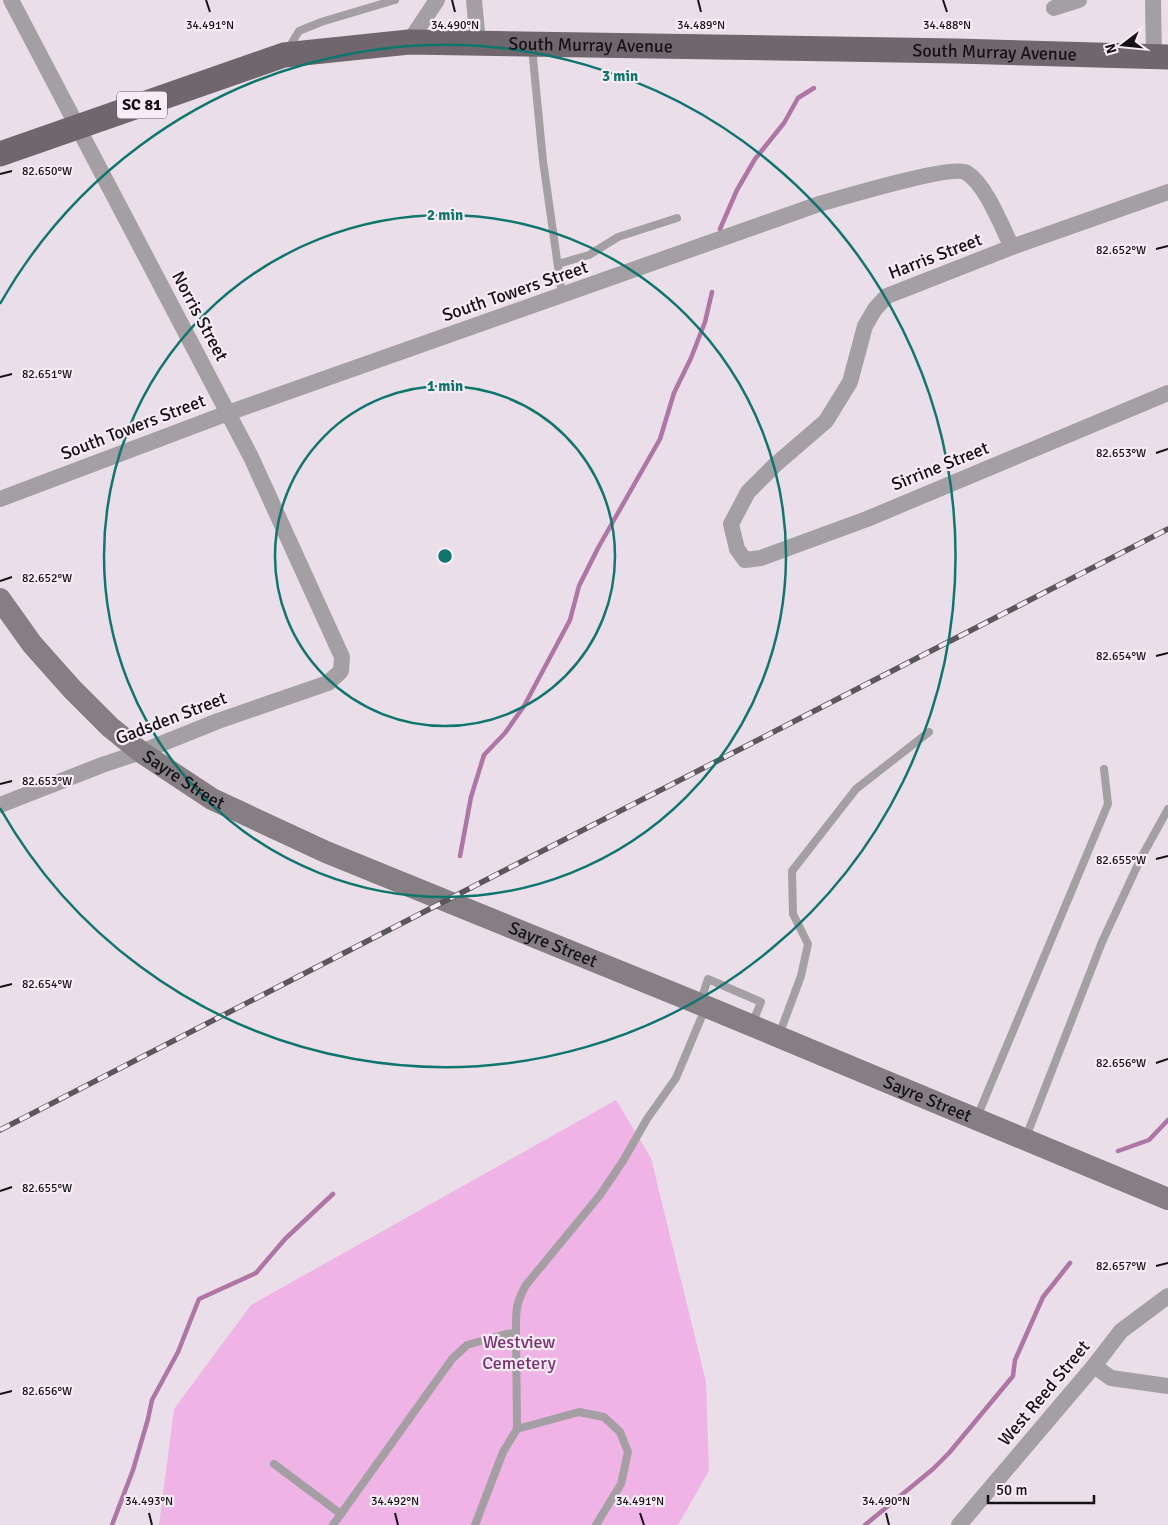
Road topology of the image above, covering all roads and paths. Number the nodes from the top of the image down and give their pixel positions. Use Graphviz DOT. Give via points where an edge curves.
graph roads {
  1 [pos="11,0"];
  2 [pos="395,0"];
  3 [pos="437,0"];
  4 [pos="474,0"];
  5 [pos="1079,0"];
  6 [pos="1153,0"];
  7 [pos="1054,8"];
  8 [pos="409,42"];
  9 [pos="478,43"];
  10 [pos="531,44"];
  11 [pos="284,55"];
  12 [pos="1161,57"];
  13 [pos="79,127"];
  14 [pos="0,154"];
  15 [pos="1168,192"];
  16 [pos="677,218"];
  17 [pos="1012,247"];
  18 [pos="558,264"];
  19 [pos="562,296"];
  20 [pos="1168,393"];
  21 [pos="228,413"];
  22 [pos="0,499"];
  23 [pos="735,542"];
  24 [pos="0,599"];
  25 [pos="342,657"];
  26 [pos="929,732"];
  27 [pos="141,752"];
  28 [pos="1104,769"];
  29 [pos="0,805"];
  30 [pos="1168,809"];
  31 [pos="703,1005"];
  32 [pos="778,1036"];
  33 [pos="977,1119"];
  34 [pos="1025,1139"];
  35 [pos="1168,1199"];
  36 [pos="1168,1296"];
  37 [pos="516,1333"];
  38 [pos="1094,1366"];
  39 [pos="1168,1386"];
  40 [pos="517,1429"];
  41 [pos="274,1464"];
  42 [pos="341,1514"];
  43 [pos="333,1525"];
  44 [pos="475,1525"];
  45 [pos="596,1525"];
  46 [pos="959,1525"];
  1 -- 13 [label="street, Norris Street"];
  2 -- 11 [label="lane" via="299,31"];
  3 -- 8 [label="street"];
  4 -- 9 [label="street"];
  5 -- 7 [label="street"];
  6 -- 12 [label="street"];
  8 -- 9 [label="main road, South Murray Avenue / SC 81"];
  8 -- 11 [label="main road, South Murray Avenue / SC 81"];
  9 -- 10 [label="main road, South Murray Avenue / SC 81"];
  10 -- 12 [label="main road, South Murray Avenue / SC 81"];
  10 -- 18 [label="lane"];
  11 -- 13 [label="main road, South Murray Avenue / SC 81"];
  13 -- 14 [label="main road, South Murray Avenue / SC 81"];
  13 -- 21 [label="street, Norris Street"];
  15 -- 17 [label="street, Harris Street"];
  16 -- 18 [label="lane" via="618,237 589,256"];
  17 -- 19 [label="street, South Towers Street" via="989,200 974,179 964,171 948,171 819,204"];
  17 -- 23 [label="street, Harris Street" via="887,296 865,326 850,382 826,421 748,492 731,524"];
  18 -- 19 [label="lane"];
  19 -- 21 [label="street, South Towers Street"];
  20 -- 23 [label="street, Sirrine Street" via="867,518 761,558 745,560"];
  21 -- 22 [label="street, South Towers Street"];
  21 -- 25 [label="street, Norris Street"];
  24 -- 27 [label="main road, Sayre Street" via="32,644 72,689"];
  25 -- 27 [label="street, Gadsden Street" via="341,671 328,683"];
  26 -- 32 [label="lane" via="856,789 792,871 793,914 808,944 801,976"];
  27 -- 29 [label="street, Gadsden Street"];
  27 -- 31 [label="main road, Sayre Street" via="212,799 326,852"];
  28 -- 33 [label="lane" via="1108,804"];
  30 -- 34 [label="lane" via="1102,942"];
  31 -- 32 [label="main road, Sayre Street"];
  31 -- 37 [label="lane" via="676,1078 600,1195 519,1297"];
  32 -- 33 [label="main road, Sayre Street"];
  33 -- 34 [label="main road, Sayre Street"];
  34 -- 35 [label="main road, Sayre Street"];
  36 -- 38 [label="street, West Reed Street" via="1121,1331"];
  37 -- 40 [label="lane"];
  37 -- 42 [label="lane" via="468,1345 452,1359"];
  38 -- 39 [label="street" via="1111,1378"];
  38 -- 46 [label="street, West Reed Street"];
  40 -- 44 [label="lane" via="503,1452"];
  40 -- 45 [label="lane" via="579,1412 604,1417 620,1432 628,1452 621,1484"];
  41 -- 42 [label="lane"];
  42 -- 43 [label="lane"];
}
